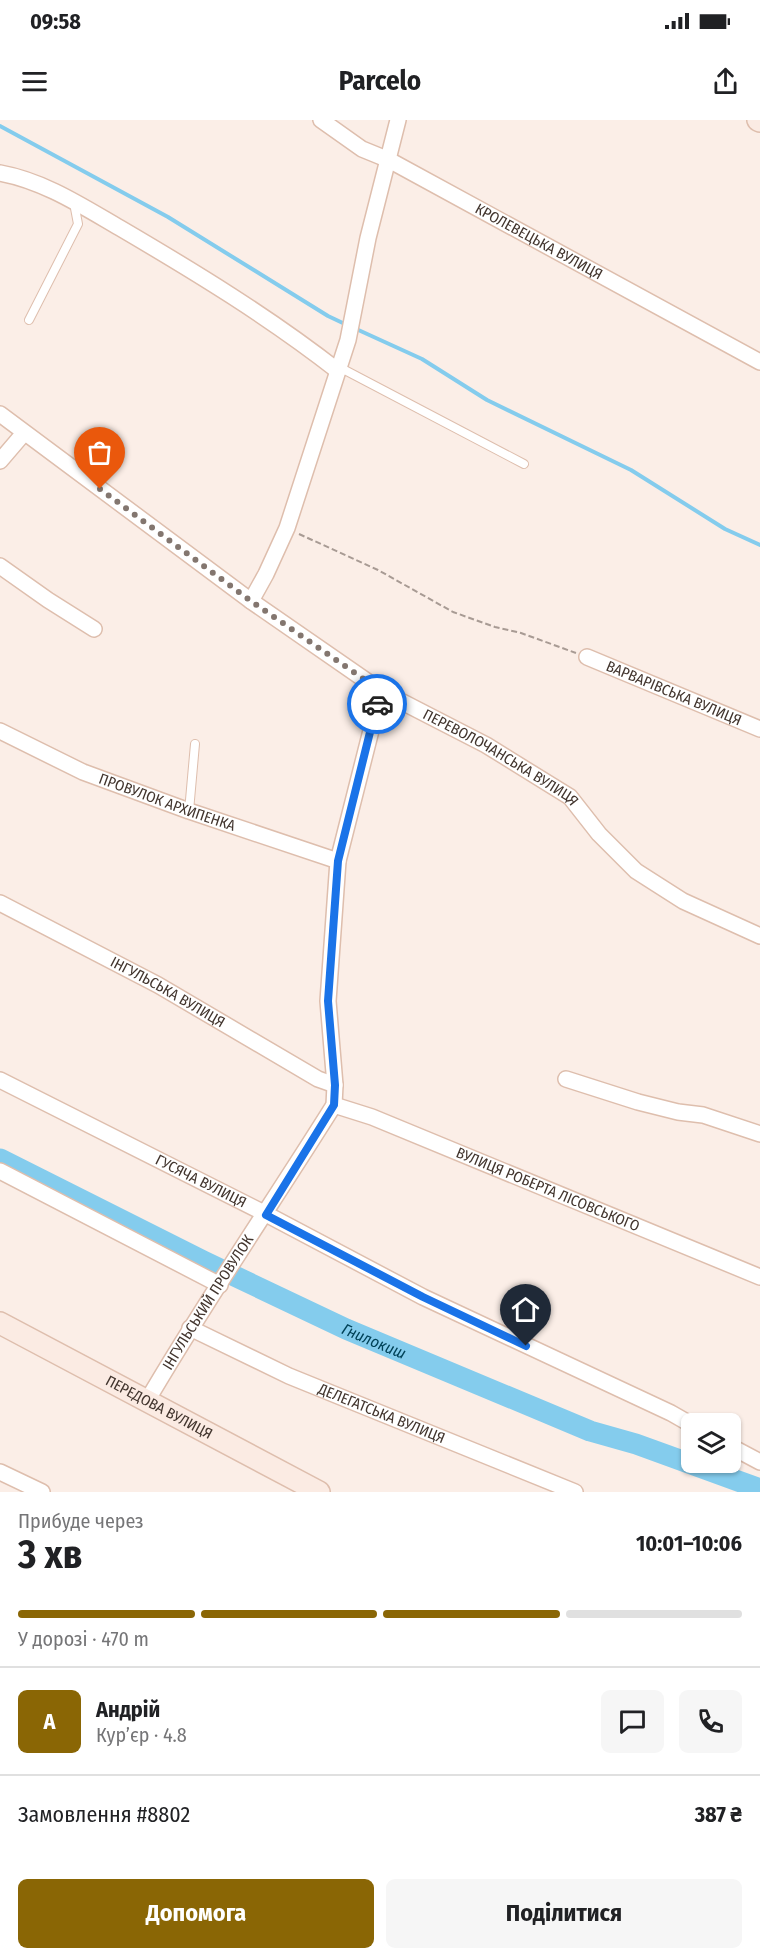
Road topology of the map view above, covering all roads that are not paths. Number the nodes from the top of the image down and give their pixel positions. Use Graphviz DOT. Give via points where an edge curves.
graph roads {
  1 [pos="321,120"];
  2 [pos="398,120"];
  3 [pos="389,160"];
  4 [pos="0,173"];
  5 [pos="74,202"];
  6 [pos="29,320"];
  7 [pos="760,362"];
  8 [pos="338,369"];
  9 [pos="0,414"];
  10 [pos="24,433"];
  11 [pos="0,461"];
  12 [pos="524,464"];
  13 [pos="0,566"];
  14 [pos="251,601"];
  15 [pos="94,629"];
  16 [pos="587,657"];
  17 [pos="381,691"];
  18 [pos="760,729"];
  19 [pos="0,731"];
  20 [pos="195,744"];
  21 [pos="189,811"];
  22 [pos="338,861"];
  23 [pos="0,903"];
  24 [pos="760,936"];
  25 [pos="566,1079"];
  26 [pos="0,1080"];
  27 [pos="335,1085"];
  28 [pos="334,1105"];
  29 [pos="760,1134"];
  30 [pos="0,1171"];
  31 [pos="266,1215"];
  32 [pos="760,1277"];
  33 [pos="221,1283"];
  34 [pos="0,1323"];
  35 [pos="190,1328"];
  36 [pos="147,1401"];
  37 [pos="681,1419"];
  38 [pos="741,1452"];
  39 [pos="760,1462"];
  40 [pos="0,1472"];
  41 [pos="294,1486"];
  42 [pos="42,1492"];
  43 [pos="319,1492"];
  44 [pos="576,1492"];
  1 -- 3 [label="street, КРОЛЕВЕЦЬКА ВУЛИЦЯ" via="362,149"];
  2 -- 3 [label="street"];
  3 -- 7 [label="street, КРОЛЕВЕЦЬКА ВУЛИЦЯ"];
  3 -- 8 [label="street"];
  4 -- 5 [label="street" via="36,183"];
  5 -- 6 [label="lane" via="78,224"];
  5 -- 8 [label="street" via="192,270"];
  8 -- 12 [label="lane"];
  8 -- 14 [label="street" via="287,528"];
  9 -- 10 [label="street, ПЕРЕВОЛОЧАНСЬКА ВУЛИЦЯ"];
  10 -- 11 [label="street"];
  10 -- 14 [label="street, ПЕРЕВОЛОЧАНСЬКА ВУЛИЦЯ"];
  13 -- 15 [label="street"];
  14 -- 17 [label="street, ПЕРЕВОЛОЧАНСЬКА ВУЛИЦЯ"];
  16 -- 18 [label="street, ВАРВАРІВСЬКА ВУЛИЦЯ"];
  17 -- 22 [label="street, ІНГУЛЬСЬКИЙ ПРОВУЛОК"];
  17 -- 24 [label="street, ПЕРЕВОЛОЧАНСЬКА ВУЛИЦЯ" via="486,745 570,797 636,871 682,901"];
  19 -- 21 [label="street, ПРОВУЛОК АРХИПЕНКА" via="83,772"];
  20 -- 21 [label="lane"];
  21 -- 22 [label="street, ПРОВУЛОК АРХИПЕНКА"];
  22 -- 27 [label="street, ІНГУЛЬСЬКИЙ ПРОВУЛОК" via="328,1001"];
  23 -- 27 [label="street, ІНГУЛЬСЬКА ВУЛИЦЯ" via="158,985 318,1079"];
  25 -- 29 [label="street" via="638,1102 703,1114"];
  26 -- 31 [label="street, ГУСЯЧА ВУЛИЦЯ"];
  27 -- 28 [label="street, ІНГУЛЬСЬКИЙ ПРОВУЛОК"];
  28 -- 31 [label="street, ІНГУЛЬСЬКИЙ ПРОВУЛОК"];
  28 -- 32 [label="street, ВУЛИЦЯ РОБЕРТА ЛІСОВСЬКОГО" via="383,1121"];
  30 -- 33 [label="street"];
  31 -- 33 [label="street, ІНГУЛЬСЬКИЙ ПРОВУЛОК"];
  31 -- 37 [label="street, ГУСЯЧА ВУЛИЦЯ" via="423,1297"];
  33 -- 35 [label="street, ІНГУЛЬСЬКИЙ ПРОВУЛОК"];
  34 -- 36 [label="main road, ПЕРЕДОВА ВУЛИЦЯ"];
  35 -- 36 [label="street, ІНГУЛЬСЬКИЙ ПРОВУЛОК"];
  35 -- 44 [label="street, ДЕЛЕГАТСЬКА ВУЛИЦЯ" via="289,1376"];
  36 -- 41 [label="main road, ПЕРЕДОВА ВУЛИЦЯ"];
  38 -- 39 [label="street"];
  40 -- 42 [label="street"];
  41 -- 43 [label="main road, ПЕРЕДОВА ВУЛИЦЯ"];
}
